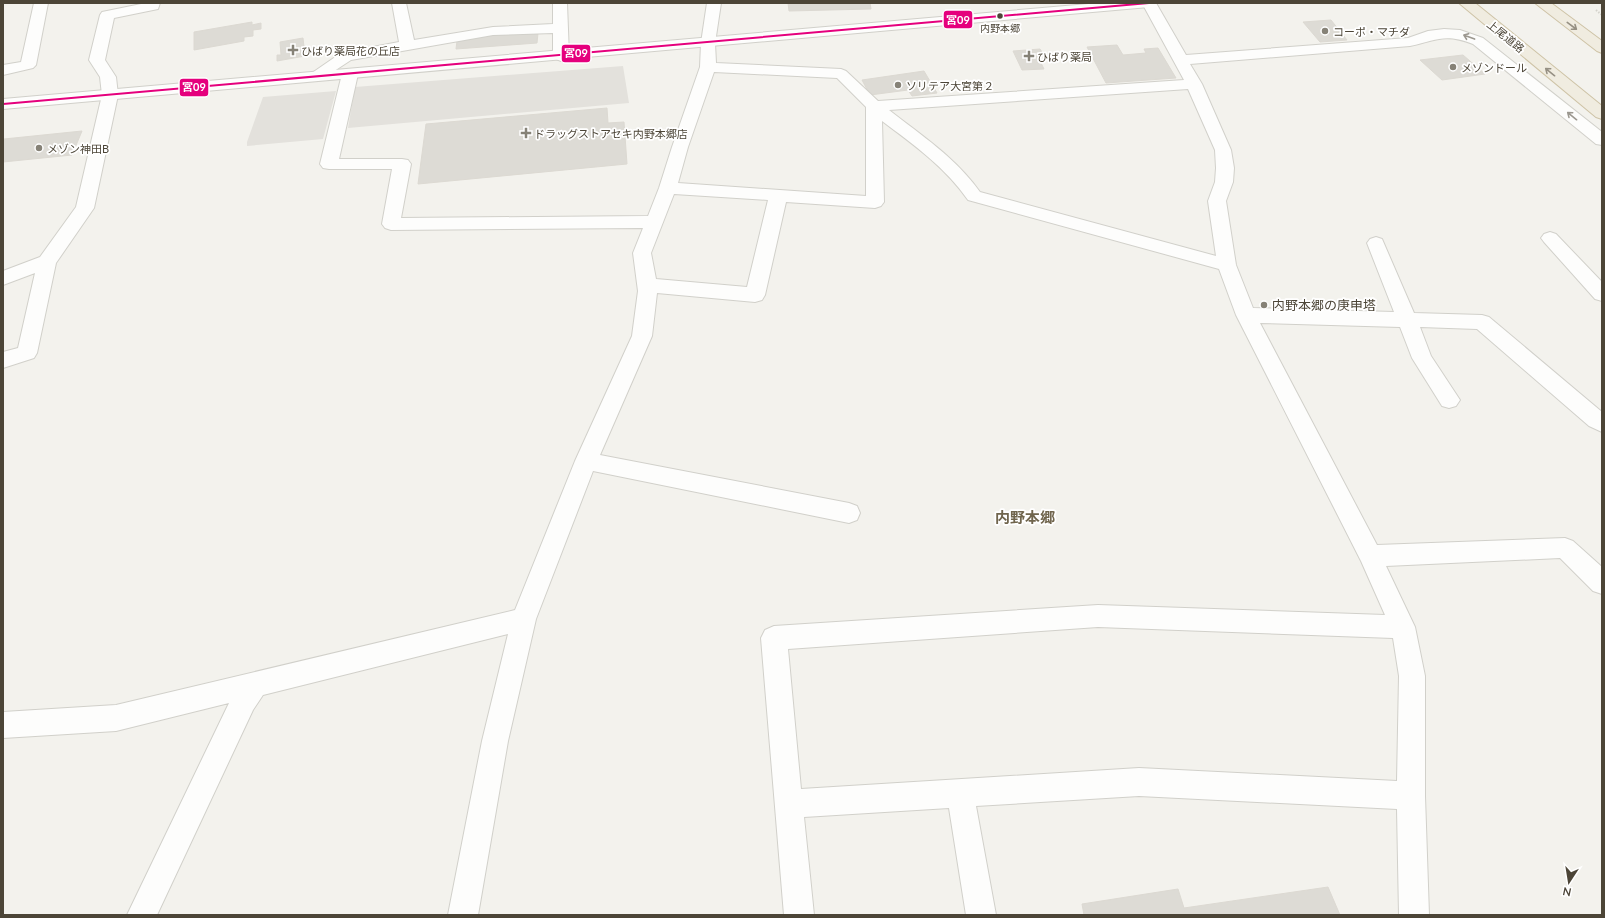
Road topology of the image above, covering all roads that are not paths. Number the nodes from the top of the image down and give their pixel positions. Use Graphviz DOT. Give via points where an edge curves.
graph roads {
  1 [pos="41,3"];
  2 [pos="154,3"];
  3 [pos="399,3"];
  4 [pos="560,3"];
  5 [pos="714,3"];
  6 [pos="1149,3"];
  7 [pos="1466,3"];
  8 [pos="1542,3"];
  9 [pos="561,28"];
  10 [pos="708,43"];
  11 [pos="407,44"];
  12 [pos="1602,48"];
  13 [pos="561,56"];
  14 [pos="1181,60"];
  15 [pos="708,68"];
  16 [pos="3,70"];
  17 [pos="350,74"];
  18 [pos="317,76"];
  19 [pos="1194,84"];
  20 [pos="110,95"];
  21 [pos="3,104"];
  22 [pos="874,106"];
  23 [pos="1602,114"];
  24 [pos="1602,140"];
  25 [pos="668,188"];
  26 [pos="778,196"];
  27 [pos="655,222"];
  28 [pos="1550,238"];
  29 [pos="1376,243"];
  30 [pos="47,262"];
  31 [pos="1227,265"];
  32 [pos="3,278"];
  33 [pos="647,286"];
  34 [pos="1602,294"];
  35 [pos="1246,315"];
  36 [pos="1406,320"];
  37 [pos="3,360"];
  38 [pos="1449,400"];
  39 [pos="1602,423"];
  40 [pos="586,461"];
  41 [pos="849,513"];
  42 [pos="1370,556"];
  43 [pos="1602,583"];
  44 [pos="524,619"];
  45 [pos="1403,627"];
  46 [pos="256,684"];
  47 [pos="3,724"];
  48 [pos="960,793"];
  49 [pos="1411,796"];
  50 [pos="789,804"];
  51 [pos="142,915"];
  52 [pos="463,915"];
  53 [pos="799,915"];
  54 [pos="981,915"];
  55 [pos="1414,915"];
  1 -- 16 [label="street" via="28,65"];
  2 -- 20 [label="street" via="153,6 107,15 97,60 108,77"];
  3 -- 11 [label="street"];
  4 -- 9 [label="street"];
  5 -- 10 [label="street"];
  6 -- 10 [label="street"];
  6 -- 14 [label="street"];
  23 -- 7 [label="highway, 上尾道路, one-way"];
  8 -- 12 [label="highway, one-way"];
  9 -- 11 [label="street" via="493,31"];
  9 -- 13 [label="street"];
  10 -- 13 [label="street"];
  10 -- 15 [label="street"];
  11 -- 18 [label="street" via="346,56"];
  13 -- 17 [label="street"];
  14 -- 19 [label="street"];
  24 -- 14 [label="street, one-way" via="1478,40 1465,35 1444,32 1410,42"];
  15 -- 22 [label="street" via="841,74"];
  15 -- 25 [label="street"];
  17 -- 18 [label="street"];
  17 -- 27 [label="street" via="329,164 402,164 391,224"];
  18 -- 20 [label="street"];
  19 -- 22 [label="street"];
  19 -- 31 [label="street" via="1223,150 1224,182 1217,201"];
  20 -- 21 [label="street"];
  20 -- 30 [label="street" via="85,208"];
  22 -- 26 [label="street" via="875,202"];
  22 -- 31 [label="street" via="926,144 966,183 974,196"];
  25 -- 26 [label="street"];
  25 -- 27 [label="street"];
  26 -- 33 [label="street" via="755,295"];
  27 -- 33 [label="street" via="642,253"];
  28 -- 34 [label="street"];
  29 -- 36 [label="street"];
  30 -- 32 [label="street"];
  30 -- 37 [label="street" via="27,353"];
  31 -- 35 [label="street"];
  33 -- 40 [label="street" via="642,336"];
  35 -- 36 [label="street"];
  35 -- 42 [label="street"];
  36 -- 38 [label="street" via="1422,358"];
  36 -- 39 [label="street" via="1482,322"];
  40 -- 41 [label="street"];
  40 -- 44 [label="street"];
  42 -- 43 [label="street" via="1565,548"];
  42 -- 45 [label="street"];
  44 -- 46 [label="street"];
  44 -- 52 [label="street" via="496,741"];
  45 -- 49 [label="street" via="1412,676"];
  45 -- 50 [label="street" via="1098,616 774,638"];
  46 -- 47 [label="street" via="116,718"];
  46 -- 51 [label="street" via="231,727"];
  48 -- 49 [label="street" via="1139,782"];
  48 -- 50 [label="street"];
  48 -- 54 [label="street"];
  49 -- 55 [label="street"];
  50 -- 53 [label="street"];
}
